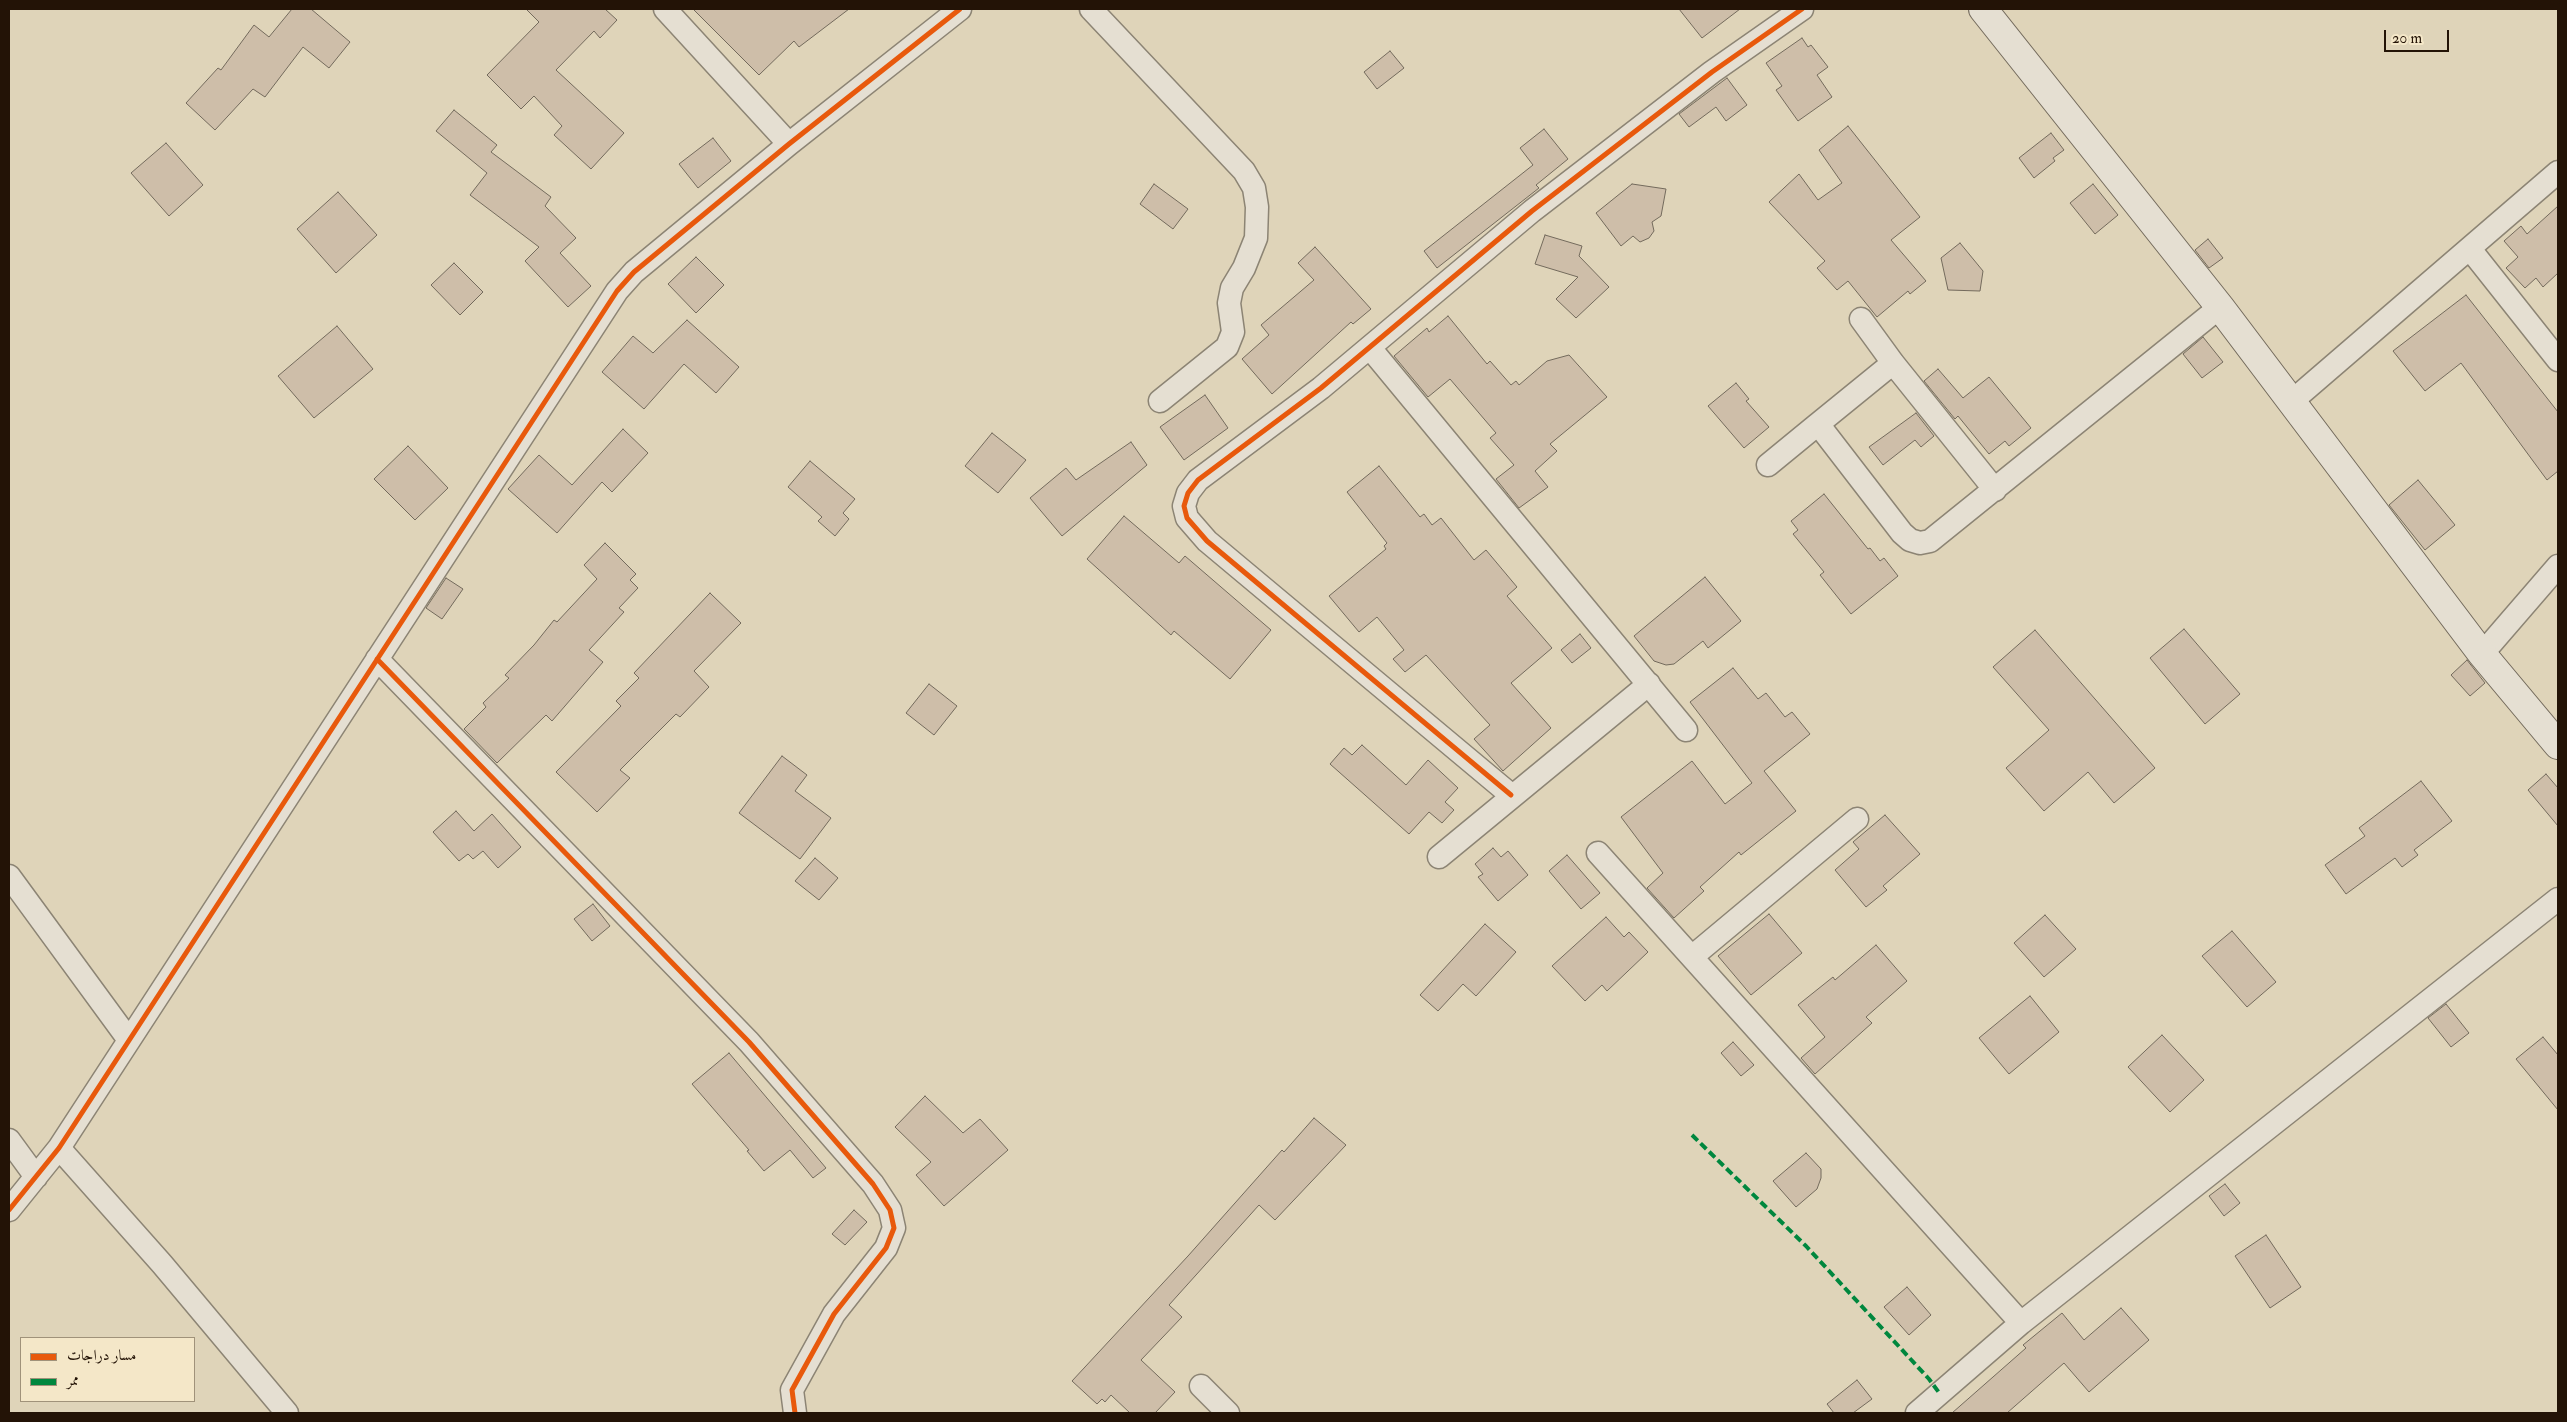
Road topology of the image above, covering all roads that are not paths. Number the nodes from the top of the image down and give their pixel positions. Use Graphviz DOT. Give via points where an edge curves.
graph roads {
  1 [pos="665,9"];
  2 [pos="960,9"];
  3 [pos="1091,9"];
  4 [pos="1802,9"];
  5 [pos="1983,9"];
  6 [pos="789,144"];
  7 [pos="2558,172"];
  8 [pos="2470,249"];
  9 [pos="2220,307"];
  10 [pos="1861,319"];
  11 [pos="1370,348"];
  12 [pos="2558,360"];
  13 [pos="1893,364"];
  14 [pos="1160,401"];
  15 [pos="2291,402"];
  16 [pos="1818,424"];
  17 [pos="1768,465"];
  18 [pos="1995,490"];
  19 [pos="2558,566"];
  20 [pos="2482,654"];
  21 [pos="377,658"];
  22 [pos="1648,684"];
  23 [pos="1686,730"];
  24 [pos="2558,745"];
  25 [pos="1512,795"];
  26 [pos="1857,819"];
  27 [pos="1598,853"];
  28 [pos="1439,856"];
  29 [pos="9,876"];
  30 [pos="2558,899"];
  31 [pos="1693,956"];
  32 [pos="129,1040"];
  33 [pos="9,1140"];
  34 [pos="60,1148"];
  35 [pos="36,1177"];
  36 [pos="9,1210"];
  37 [pos="2021,1323"];
  38 [pos="1201,1386"];
  39 [pos="287,1413"];
  40 [pos="795,1413"];
  41 [pos="1228,1413"];
  42 [pos="1917,1413"];
  1 -- 6 [label="street"];
  2 -- 6 [label="street"];
  3 -- 14 [label="street" via="1244,171 1254,188 1256,238 1232,288 1229,303 1233,332 1227,347"];
  4 -- 11 [label="street" via="1712,72 1532,211"];
  5 -- 9 [label="main road"];
  6 -- 21 [label="street" via="634,272 616,291"];
  7 -- 8 [label="street"];
  8 -- 12 [label="street"];
  8 -- 15 [label="street"];
  9 -- 15 [label="main road"];
  9 -- 18 [label="street"];
  10 -- 13 [label="street"];
  11 -- 22 [label="street"];
  11 -- 25 [label="street" via="1198,480 1188,492 1184,506 1187,518 1207,541"];
  13 -- 16 [label="street"];
  13 -- 18 [label="street"];
  15 -- 20 [label="main road"];
  16 -- 17 [label="street"];
  16 -- 18 [label="street" via="1910,540 1930,542"];
  19 -- 20 [label="street"];
  20 -- 24 [label="main road"];
  21 -- 32 [label="street"];
  21 -- 40 [label="street" via="749,1042 874,1184 890,1210 894,1228 886,1248 834,1314 792,1390"];
  22 -- 23 [label="street"];
  22 -- 25 [label="street"];
  25 -- 28 [label="street"];
  26 -- 31 [label="street"];
  27 -- 31 [label="street"];
  29 -- 32 [label="street"];
  30 -- 37 [label="street"];
  31 -- 37 [label="street"];
  32 -- 34 [label="street"];
  33 -- 35 [label="street"];
  34 -- 35 [label="street"];
  34 -- 39 [label="street"];
  35 -- 36 [label="street"];
  37 -- 42 [label="street"];
  38 -- 41 [label="street"];
}
